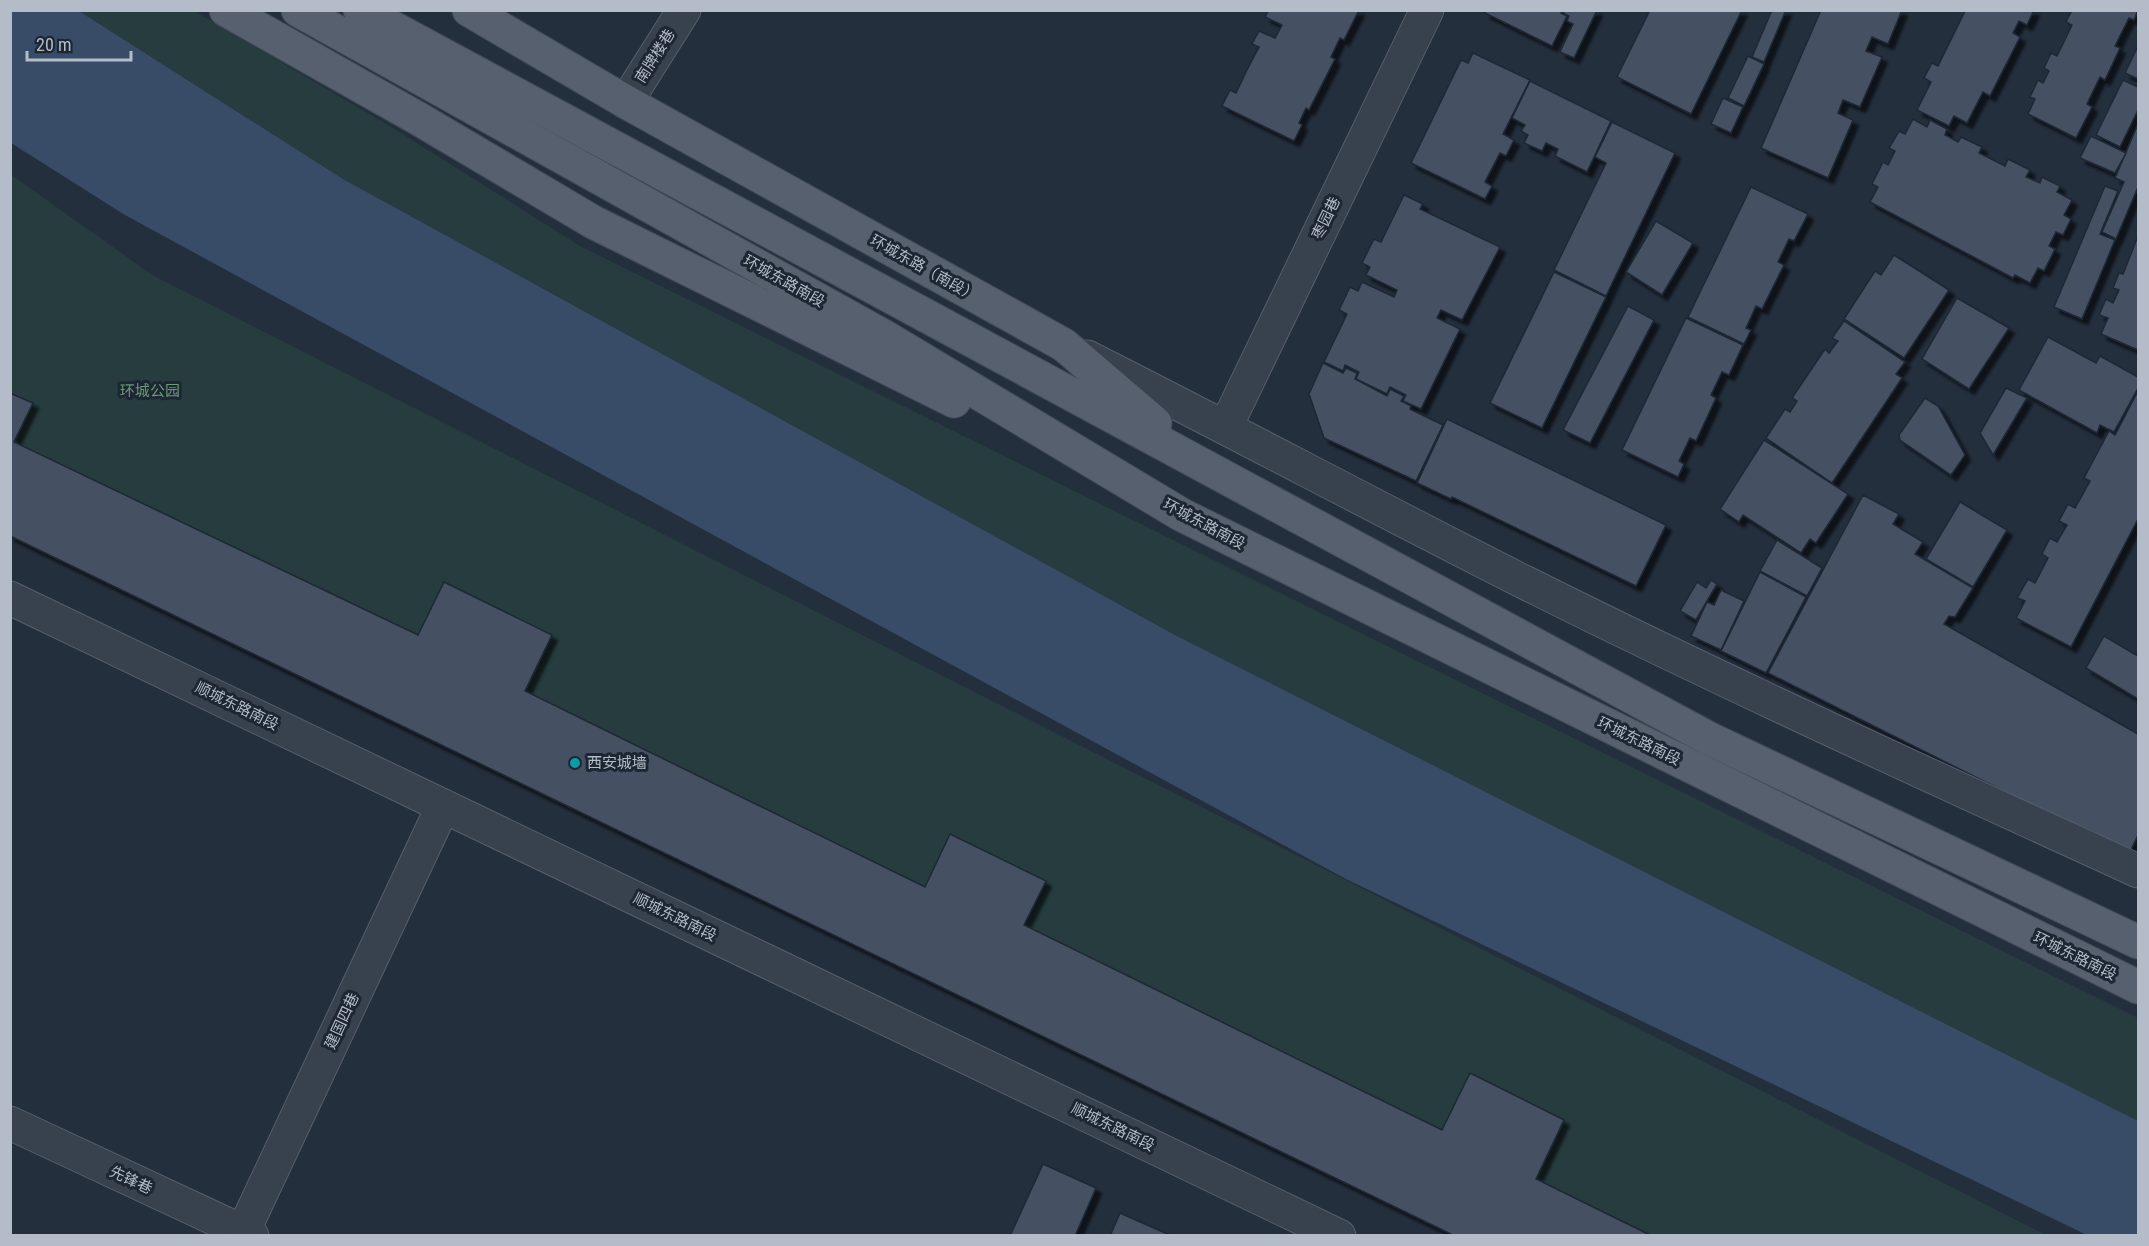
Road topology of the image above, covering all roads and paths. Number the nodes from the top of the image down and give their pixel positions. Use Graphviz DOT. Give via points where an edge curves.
graph roads {
  1 [pos="226,10"];
  2 [pos="298,10"];
  3 [pos="360,10"];
  4 [pos="469,10"];
  5 [pos="684,10"];
  6 [pos="1427,10"];
  7 [pos="626,102"];
  8 [pos="1064,345"];
  9 [pos="1226,426"];
  10 [pos="1202,464"];
  11 [pos="1182,515"];
  12 [pos="10,598"];
  13 [pos="443,806"];
  14 [pos="2139,871"];
  15 [pos="2137,937"];
  16 [pos="2139,987"];
  17 [pos="10,1123"];
  18 [pos="245,1235"];
  19 [pos="1339,1236"];
  1 -- 11 [label="main road" via="593,222"];
  2 -- 11 [label="main road, 环城东路南段" via="885,337"];
  3 -- 10 [label="main road"];
  4 -- 7 [label="main road, 环城东路（南段）"];
  5 -- 7 [label="street, 南牌楼巷"];
  6 -- 9 [label="street, 枣园巷"];
  7 -- 8 [label="main road, 环城东路（南段）"];
  8 -- 9 [label="street"];
  8 -- 10 [label="main road, 环城东路（南段）"];
  9 -- 14 [label="street" via="1721,679"];
  10 -- 15 [label="main road" via="1708,738"];
  11 -- 16 [label="main road, 环城东路南段"];
  12 -- 13 [label="street, 顺城东路南段"];
  13 -- 18 [label="street, 建国四巷"];
  13 -- 19 [label="street, 顺城东路南段"];
  17 -- 18 [label="street, 先锋巷"];
}
